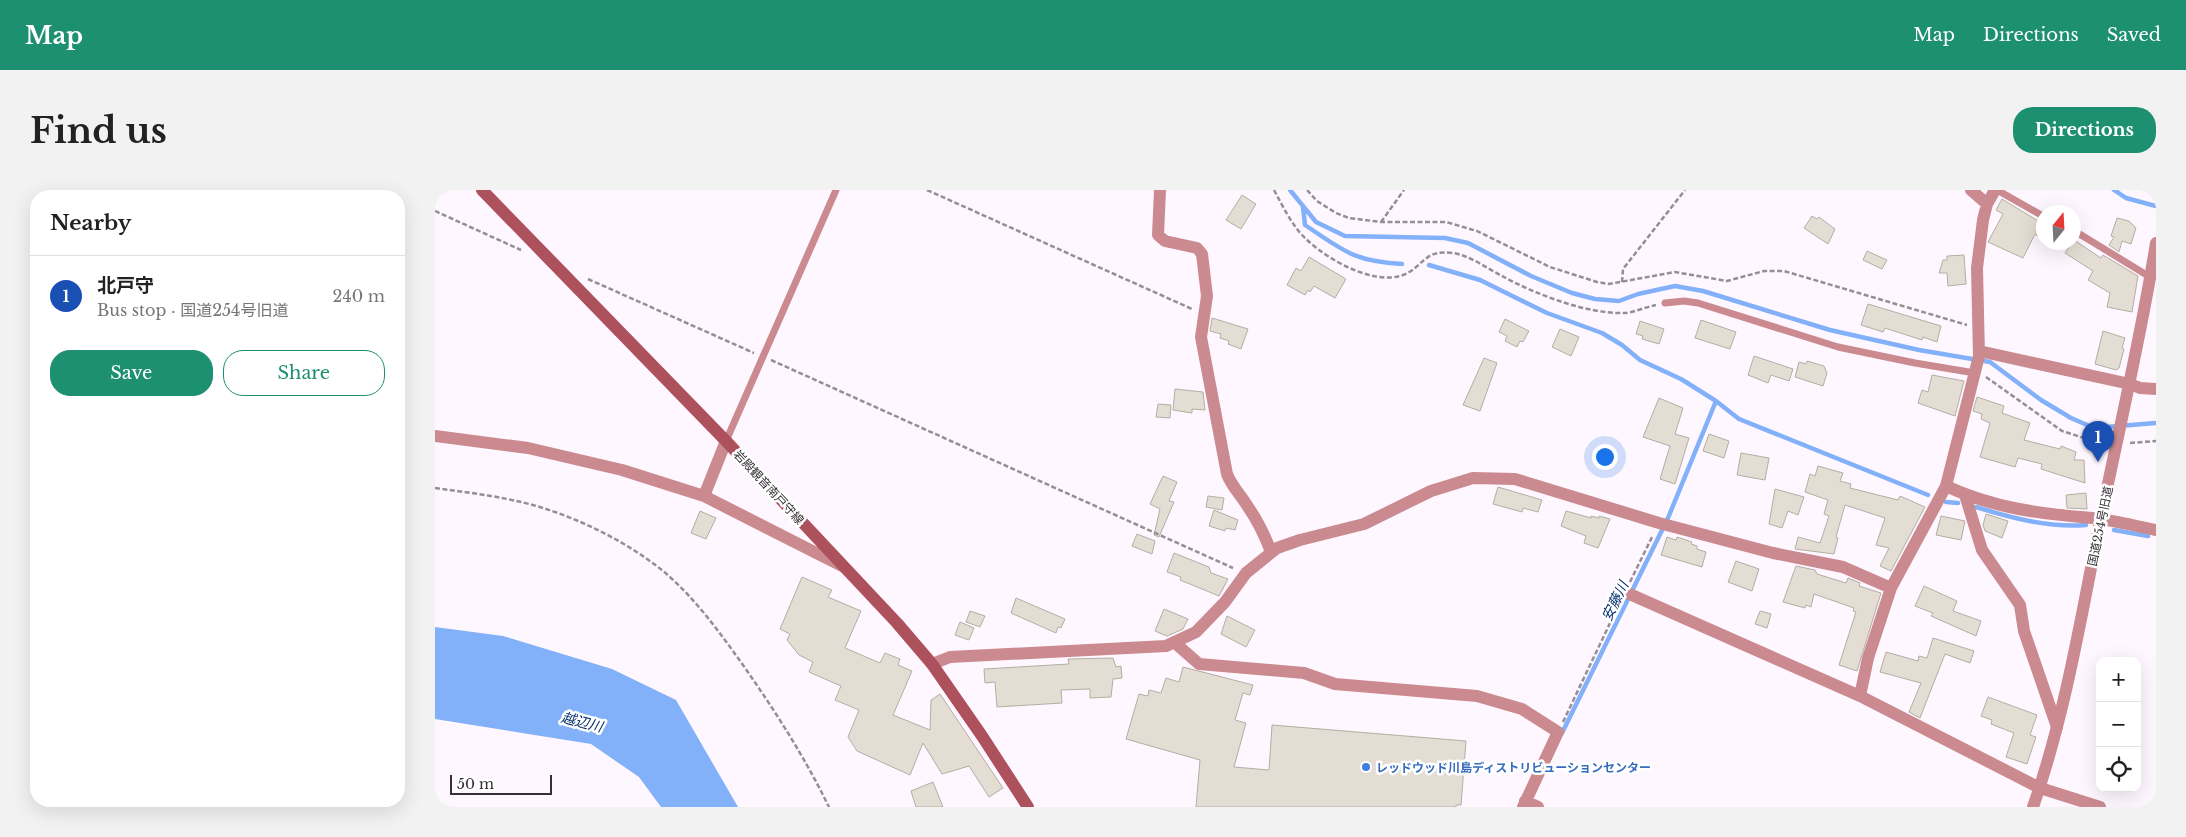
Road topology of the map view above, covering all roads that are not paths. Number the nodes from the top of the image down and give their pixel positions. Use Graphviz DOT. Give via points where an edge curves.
graph roads {
  1 [pos="482,190"];
  2 [pos="836,190"];
  3 [pos="1160,190"];
  4 [pos="1971,190"];
  5 [pos="1996,190"];
  6 [pos="1987,204"];
  7 [pos="2036,212"];
  8 [pos="2081,235"];
  9 [pos="2156,243"];
  10 [pos="2150,277"];
  11 [pos="1665,303"];
  12 [pos="1979,351"];
  13 [pos="1979,374"];
  14 [pos="2130,384"];
  15 [pos="2156,389"];
  16 [pos="435,436"];
  17 [pos="726,441"];
  18 [pos="1946,486"];
  19 [pos="1965,495"];
  20 [pos="704,496"];
  21 [pos="2101,520"];
  22 [pos="2156,530"];
  23 [pos="1271,552"];
  24 [pos="845,568"];
  25 [pos="1891,588"];
  26 [pos="1625,592"];
  27 [pos="1174,642"];
  28 [pos="932,664"];
  29 [pos="1860,696"];
  30 [pos="2057,727"];
  31 [pos="2040,788"];
  32 [pos="1524,804"];
  33 [pos="1029,807"];
  34 [pos="1538,807"];
  35 [pos="2033,807"];
  36 [pos="2099,807"];
  1 -- 17 [label="main road, 岩殿観音南戸守線"];
  2 -- 17 [label="lane"];
  3 -- 23 [label="street" via="1158,235 1165,241 1197,248 1202,254 1207,296 1201,337 1227,474 1262,529"];
  4 -- 6 [label="street"];
  5 -- 6 [label="street"];
  5 -- 7 [label="lane"];
  6 -- 12 [label="street" via="1977,268"];
  8 -- 10 [label="lane"];
  9 -- 10 [label="street, 国道254号旧道"];
  10 -- 14 [label="street, 国道254号旧道"];
  11 -- 13 [label="lane" via="1698,303 1844,348"];
  12 -- 13 [label="street"];
  12 -- 14 [label="street"];
  13 -- 18 [label="street" via="1961,422"];
  14 -- 15 [label="street"];
  14 -- 21 [label="street, 国道254号旧道" via="2124,409 2123,440"];
  16 -- 20 [label="street" via="528,448 622,470"];
  17 -- 20 [label="street"];
  17 -- 24 [label="main road, 岩殿観音南戸守線"];
  18 -- 19 [label="street"];
  18 -- 25 [label="street"];
  19 -- 21 [label="street" via="2011,509"];
  19 -- 30 [label="street" via="1982,550 2020,605 2024,630"];
  20 -- 24 [label="street"];
  21 -- 22 [label="street"];
  21 -- 30 [label="street, 国道254号旧道"];
  23 -- 25 [label="street" via="1295,541 1364,524 1431,490 1473,478 1515,479 1659,523 1773,553 1843,567"];
  23 -- 27 [label="street" via="1246,573 1225,602 1196,632"];
  24 -- 28 [label="main road, 岩殿観音南戸守線"];
  25 -- 29 [label="street" via="1868,658"];
  26 -- 29 [label="street"];
  27 -- 28 [label="street" via="1166,646 1119,650 950,657"];
  27 -- 32 [label="street" via="1199,664 1304,673 1335,684 1477,696 1522,709 1558,732"];
  28 -- 33 [label="main road, 岩殿観音南戸守線"];
  29 -- 31 [label="street"];
  30 -- 31 [label="street, 国道254号旧道"];
  31 -- 35 [label="street, 国道254号旧道"];
  31 -- 36 [label="street"];
  32 -- 34 [label="street"];
}
